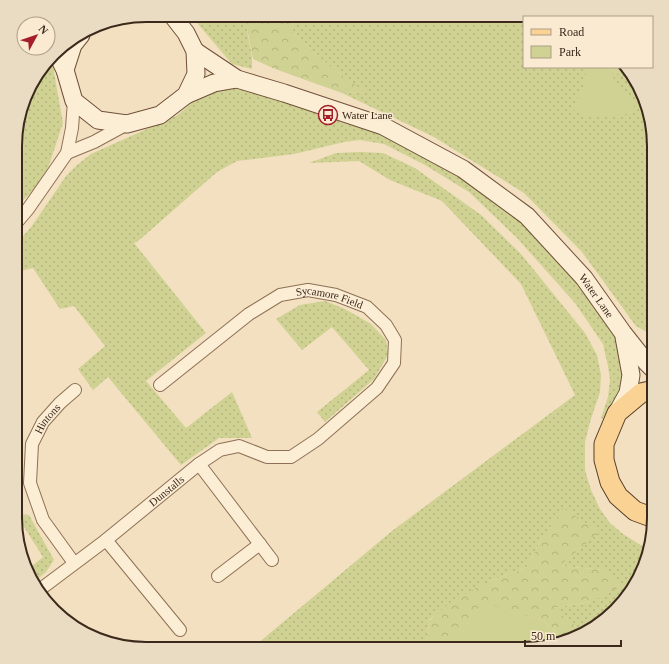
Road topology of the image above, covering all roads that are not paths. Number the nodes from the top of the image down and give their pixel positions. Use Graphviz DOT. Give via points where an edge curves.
graph roads {
  1 [pos="178,22"];
  2 [pos="72,47"];
  3 [pos="195,51"];
  4 [pos="59,57"];
  5 [pos="65,70"];
  6 [pos="237,79"];
  7 [pos="186,95"];
  8 [pos="74,101"];
  9 [pos="127,124"];
  10 [pos="67,153"];
  11 [pos="22,216"];
  12 [pos="623,333"];
  13 [pos="647,363"];
  14 [pos="160,385"];
  15 [pos="75,390"];
  16 [pos="647,392"];
  17 [pos="617,413"];
  18 [pos="199,464"];
  19 [pos="647,515"];
  20 [pos="106,540"];
  21 [pos="260,544"];
  22 [pos="272,560"];
  23 [pos="74,563"];
  24 [pos="218,576"];
  25 [pos="44,587"];
  26 [pos="180,630"];
  1 -- 3 [label="main road"];
  2 -- 5 [label="main road"];
  3 -- 6 [label="main road, Water Lane"];
  3 -- 7 [label="main road" via="196,74"];
  4 -- 5 [label="main road"];
  5 -- 8 [label="main road"];
  6 -- 7 [label="main road, Water Lane" via="214,83"];
  6 -- 12 [label="main road, Water Lane" via="383,126 463,169 527,216 584,278"];
  7 -- 9 [label="main road" via="160,115"];
  8 -- 9 [label="main road" via="98,120"];
  8 -- 10 [label="street"];
  9 -- 10 [label="street"];
  10 -- 11 [label="street"];
  12 -- 13 [label="main road, Water Lane"];
  12 -- 17 [label="main road, Water Lane" via="631,375 628,393"];
  14 -- 18 [label="street, Sycamore Field" via="249,314 280,295 308,290 336,295 367,307 386,325 395,340 394,363 377,388 318,439 291,457 267,457 239,446 220,450"];
  15 -- 23 [label="street, Hintons" via="43,422 32,444 30,483 43,520"];
  16 -- 17 [label="main road" via="641,393"];
  17 -- 19 [label="main road" via="604,444 604,460 610,482 618,496 635,511"];
  18 -- 20 [label="street, Dunstalls"];
  18 -- 21 [label="street"];
  20 -- 23 [label="street, Dunstalls"];
  20 -- 26 [label="street"];
  21 -- 22 [label="street"];
  21 -- 24 [label="street"];
  23 -- 25 [label="street, Dunstalls"];
}
